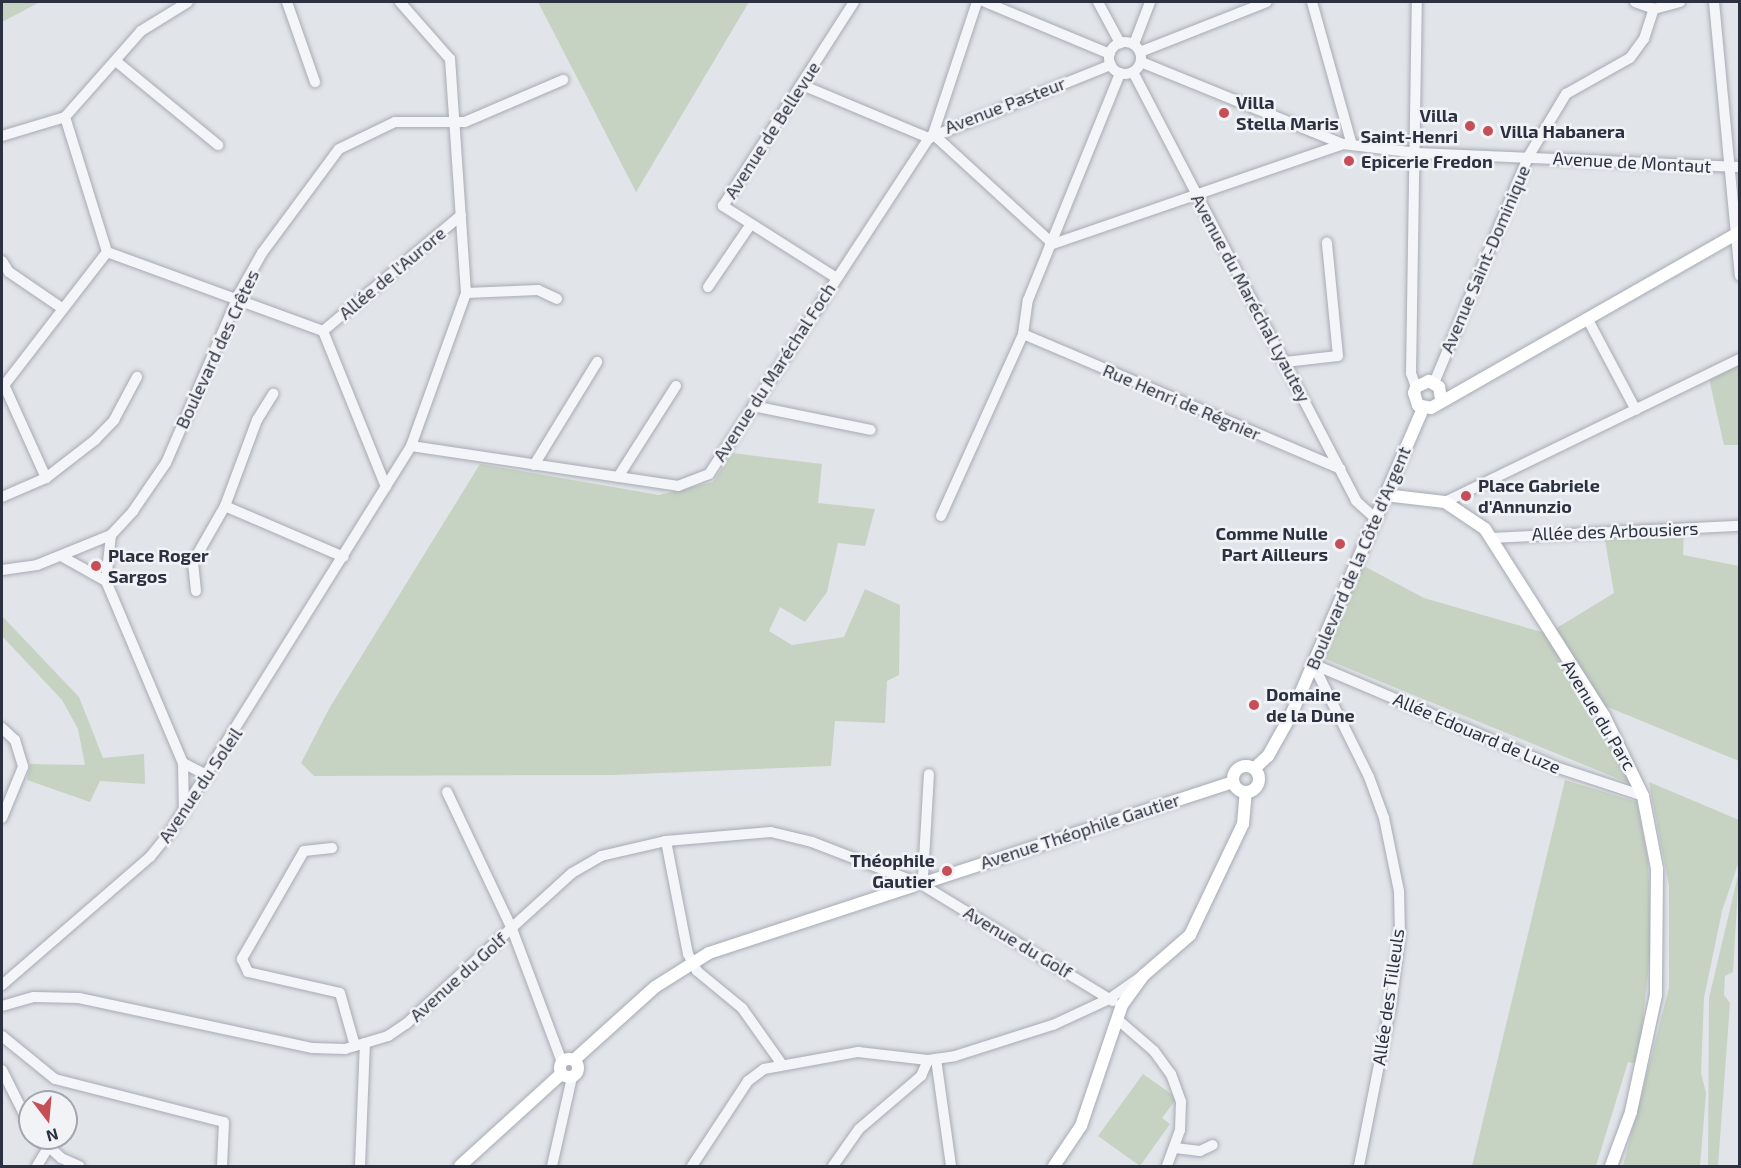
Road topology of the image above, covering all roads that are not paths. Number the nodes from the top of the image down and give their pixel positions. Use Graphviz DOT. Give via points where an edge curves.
graph roads {
  1 [pos="188,2"];
  2 [pos="287,2"];
  3 [pos="400,2"];
  4 [pos="854,2"];
  5 [pos="977,2"];
  6 [pos="985,2"];
  7 [pos="1098,2"];
  8 [pos="1150,2"];
  9 [pos="1267,2"];
  10 [pos="1312,2"];
  11 [pos="1417,2"];
  12 [pos="1635,2"];
  13 [pos="1680,2"];
  14 [pos="1714,2"];
  15 [pos="1654,9"];
  16 [pos="1120,43"];
  17 [pos="1138,53"];
  18 [pos="1110,59"];
  19 [pos="117,62"];
  20 [pos="1133,72"];
  21 [pos="1120,73"];
  22 [pos="563,80"];
  23 [pos="315,82"];
  24 [pos="802,85"];
  25 [pos="65,117"];
  26 [pos="453,122"];
  27 [pos="2,136"];
  28 [pos="931,136"];
  29 [pos="218,145"];
  30 [pos="1348,145"];
  31 [pos="1417,153"];
  32 [pos="1528,157"];
  33 [pos="1735,167"];
  34 [pos="1198,196"];
  35 [pos="461,215"];
  36 [pos="751,225"];
  37 [pos="1737,233"];
  38 [pos="1051,243"];
  39 [pos="1327,243"];
  40 [pos="107,252"];
  41 [pos="2,261"];
  42 [pos="1740,276"];
  43 [pos="835,278"];
  44 [pos="708,287"];
  45 [pos="466,293"];
  46 [pos="557,299"];
  47 [pos="236,300"];
  48 [pos="63,309"];
  49 [pos="1587,318"];
  50 [pos="323,330"];
  51 [pos="1023,334"];
  52 [pos="1740,359"];
  53 [pos="597,362"];
  54 [pos="1285,362"];
  55 [pos="137,377"];
  56 [pos="1434,383"];
  57 [pos="676,386"];
  58 [pos="1416,387"];
  59 [pos="3,388"];
  60 [pos="273,394"];
  61 [pos="1441,399"];
  62 [pos="753,406"];
  63 [pos="1423,408"];
  64 [pos="1636,410"];
  65 [pos="871,430"];
  66 [pos="411,446"];
  67 [pos="534,465"];
  68 [pos="1341,469"];
  69 [pos="618,477"];
  70 [pos="46,478"];
  71 [pos="386,487"];
  72 [pos="1385,495"];
  73 [pos="2,496"];
  74 [pos="1445,502"];
  75 [pos="225,506"];
  76 [pos="941,516"];
  77 [pos="1375,518"];
  78 [pos="1740,526"];
  79 [pos="111,536"];
  80 [pos="1491,538"];
  81 [pos="61,556"];
  82 [pos="344,557"];
  83 [pos="2,570"];
  84 [pos="106,581"];
  85 [pos="196,591"];
  86 [pos="1313,664"];
  87 [pos="2,728"];
  88 [pos="183,763"];
  89 [pos="1255,768"];
  90 [pos="929,774"];
  91 [pos="208,776"];
  92 [pos="1233,782"];
  93 [pos="447,792"];
  94 [pos="1246,792"];
  95 [pos="1643,796"];
  96 [pos="184,813"];
  97 [pos="2,818"];
  98 [pos="666,841"];
  99 [pos="332,848"];
  100 [pos="891,873"];
  101 [pos="921,883"];
  102 [pos="890,893"];
  103 [pos="512,929"];
  104 [pos="692,962"];
  105 [pos="1144,975"];
  106 [pos="2,985"];
  107 [pos="1109,999"];
  108 [pos="4,1005"];
  109 [pos="1122,1005"];
  110 [pos="1117,1019"];
  111 [pos="2,1036"];
  112 [pos="360,1045"];
  113 [pos="932,1060"];
  114 [pos="781,1063"];
  115 [pos="567,1068"];
  116 [pos="2,1070"];
  117 [pos="18,1102"];
  118 [pos="1213,1145"];
  119 [pos="1175,1148"];
  120 [pos="47,1150"];
  121 [pos="50,1150"];
  122 [pos="37,1167"];
  123 [pos="79,1167"];
  124 [pos="222,1167"];
  125 [pos="360,1167"];
  126 [pos="460,1167"];
  127 [pos="552,1167"];
  128 [pos="692,1167"];
  129 [pos="833,1167"];
  130 [pos="951,1167"];
  131 [pos="1054,1167"];
  132 [pos="1167,1167"];
  133 [pos="1359,1167"];
  134 [pos="1611,1167"];
  1 -- 19 [label="street" via="141,31"];
  2 -- 23 [label="street"];
  3 -- 26 [label="street" via="450,59"];
  4 -- 24 [label="street, Avenue de Bellevue"];
  5 -- 28 [label="street, Avenue du Maréchal Foch"];
  6 -- 18 [label="street"];
  7 -- 16 [label="street"];
  8 -- 17 [label="street"];
  9 -- 17 [label="street"];
  10 -- 30 [label="street"];
  11 -- 31 [label="street"];
  12 -- 15 [label="street"];
  13 -- 15 [label="street"];
  14 -- 33 [label="street"];
  15 -- 32 [label="street, Avenue Saint-Dominique" via="1644,39 1630,58 1566,94"];
  16 -- 17 [label="street"];
  16 -- 18 [label="street"];
  17 -- 20 [label="street"];
  17 -- 30 [label="street"];
  18 -- 21 [label="street"];
  18 -- 28 [label="street, Avenue Pasteur"];
  19 -- 25 [label="street"];
  19 -- 29 [label="street"];
  20 -- 21 [label="street"];
  20 -- 34 [label="street, Avenue du Maréchal Lyautey"];
  21 -- 38 [label="street"];
  22 -- 26 [label="street, Boulevard des Crêtes" via="465,122"];
  24 -- 28 [label="street, Avenue Pasteur"];
  24 -- 36 [label="street, Avenue de Bellevue" via="723,206"];
  25 -- 27 [label="street"];
  25 -- 40 [label="street"];
  26 -- 35 [label="street"];
  26 -- 47 [label="street, Boulevard des Crêtes" via="395,122 339,149 262,253"];
  28 -- 38 [label="street"];
  28 -- 43 [label="street, Avenue du Maréchal Foch"];
  30 -- 31 [label="street, Avenue de Montaut"];
  30 -- 34 [label="street"];
  31 -- 32 [label="street, Avenue de Montaut"];
  31 -- 58 [label="street" via="1411,373"];
  32 -- 33 [label="street, Avenue de Montaut"];
  32 -- 56 [label="street, Avenue Saint-Dominique"];
  33 -- 37 [label="street"];
  34 -- 38 [label="street"];
  34 -- 54 [label="street, Avenue du Maréchal Lyautey"];
  35 -- 45 [label="street"];
  35 -- 50 [label="street, Allée de l'Aurore"];
  36 -- 43 [label="street, Avenue de Bellevue"];
  36 -- 44 [label="street"];
  37 -- 42 [label="street"];
  37 -- 49 [label="main road"];
  38 -- 51 [label="street" via="1028,300"];
  39 -- 54 [label="street" via="1338,356"];
  40 -- 47 [label="street"];
  40 -- 48 [label="street"];
  41 -- 48 [label="street" via="9,272"];
  43 -- 62 [label="street, Avenue du Maréchal Foch"];
  45 -- 46 [label="street" via="538,290"];
  45 -- 66 [label="street, Avenue du Soleil"];
  47 -- 50 [label="street"];
  47 -- 79 [label="street, Boulevard des Crêtes" via="166,463"];
  48 -- 59 [label="street"];
  49 -- 61 [label="main road"];
  49 -- 64 [label="street"];
  50 -- 71 [label="street"];
  51 -- 68 [label="street, Rue Henri de Régnier"];
  51 -- 76 [label="street"];
  52 -- 64 [label="street"];
  53 -- 67 [label="street"];
  54 -- 68 [label="street, Avenue du Maréchal Lyautey"];
  55 -- 70 [label="street" via="114,420"];
  56 -- 58 [label="main road"];
  56 -- 61 [label="main road"];
  57 -- 69 [label="street"];
  58 -- 63 [label="main road" via="1415,399"];
  59 -- 70 [label="street"];
  60 -- 75 [label="street" via="257,420"];
  61 -- 63 [label="main road" via="1431,408"];
  62 -- 65 [label="street"];
  62 -- 69 [label="street, Avenue du Maréchal Foch" via="709,474 694,482 678,486"];
  63 -- 72 [label="main road, Boulevard de la Côte d'Argent"];
  64 -- 74 [label="street"];
  66 -- 67 [label="street, Avenue du Maréchal Foch"];
  66 -- 71 [label="street, Avenue du Soleil"];
  67 -- 69 [label="street, Avenue du Maréchal Foch"];
  68 -- 77 [label="street, Avenue du Maréchal Lyautey" via="1356,501"];
  70 -- 73 [label="street"];
  71 -- 82 [label="street, Avenue du Soleil"];
  72 -- 74 [label="main road, Avenue du Parc"];
  72 -- 77 [label="main road, Boulevard de la Côte d'Argent"];
  74 -- 80 [label="main road, Avenue du Parc" via="1467,513"];
  75 -- 82 [label="street"];
  75 -- 85 [label="street" via="193,562"];
  77 -- 86 [label="main road, Boulevard de la Côte d'Argent"];
  78 -- 80 [label="street, Allée des Arbousiers"];
  79 -- 81 [label="street"];
  79 -- 84 [label="street"];
  80 -- 95 [label="main road, Avenue du Parc" via="1604,716"];
  81 -- 83 [label="street"];
  81 -- 84 [label="street"];
  82 -- 91 [label="street, Avenue du Soleil"];
  84 -- 88 [label="street"];
  86 -- 89 [label="main road, Boulevard de la Côte d'Argent" via="1291,715 1268,756"];
  86 -- 95 [label="street, Allée Edouard de Luze" via="1556,767"];
  86 -- 133 [label="street, Allée des Tilleuls" via="1369,777 1384,818 1399,891 1400,934 1391,1004"];
  87 -- 97 [label="street" via="15,740 23,767"];
  88 -- 91 [label="street"];
  88 -- 96 [label="street"];
  89 -- 92 [label="main road" via="1239,767"];
  89 -- 94 [label="main road" via="1260,782"];
  90 -- 101 [label="street"];
  91 -- 96 [label="street, Avenue du Soleil"];
  92 -- 94 [label="main road"];
  92 -- 101 [label="main road, Avenue Théophile Gautier"];
  93 -- 103 [label="street"];
  94 -- 105 [label="main road" via="1243,824 1190,935"];
  95 -- 134 [label="main road, Avenue du Parc" via="1657,869 1656,995 1631,1112"];
  96 -- 106 [label="street, Avenue du Soleil" via="150,858"];
  98 -- 100 [label="street, Avenue du Golf" via="771,832 812,842"];
  98 -- 103 [label="street, Avenue du Golf" via="602,856 572,873"];
  98 -- 104 [label="street"];
  99 -- 112 [label="street" via="304,851 242,959 248,972 340,993"];
  100 -- 101 [label="street, Avenue du Golf"];
  100 -- 102 [label="street"];
  101 -- 102 [label="main road, Avenue Théophile Gautier"];
  101 -- 107 [label="street, Avenue du Golf"];
  102 -- 104 [label="main road, Avenue Théophile Gautier" via="742,939"];
  103 -- 112 [label="street, Avenue du Golf" via="406,1024"];
  103 -- 115 [label="street"];
  104 -- 114 [label="street" via="742,1008"];
  104 -- 115 [label="main road, Avenue Théophile Gautier" via="613,1021"];
  105 -- 107 [label="street"];
  105 -- 109 [label="main road"];
  106 -- 108 [label="street, Avenue du Soleil"];
  107 -- 109 [label="street, Avenue du Golf"];
  107 -- 113 [label="street" via="1015,1040"];
  108 -- 112 [label="street, Avenue du Golf" via="34,997 80,998 313,1048"];
  109 -- 110 [label="main road"];
  110 -- 119 [label="street" via="1154,1051 1171,1074 1181,1102"];
  110 -- 131 [label="main road" via="1081,1126"];
  111 -- 124 [label="street" via="55,1079 224,1122"];
  112 -- 125 [label="street"];
  113 -- 114 [label="street" via="858,1052"];
  113 -- 129 [label="street" via="921,1076 859,1129"];
  113 -- 130 [label="street"];
  114 -- 128 [label="street" via="748,1081"];
  115 -- 126 [label="main road, Avenue Théophile Gautier"];
  115 -- 127 [label="street"];
  116 -- 117 [label="street"];
  118 -- 119 [label="street" via="1200,1151"];
  119 -- 132 [label="street"];
  120 -- 122 [label="street"];
  121 -- 123 [label="street"];
}
